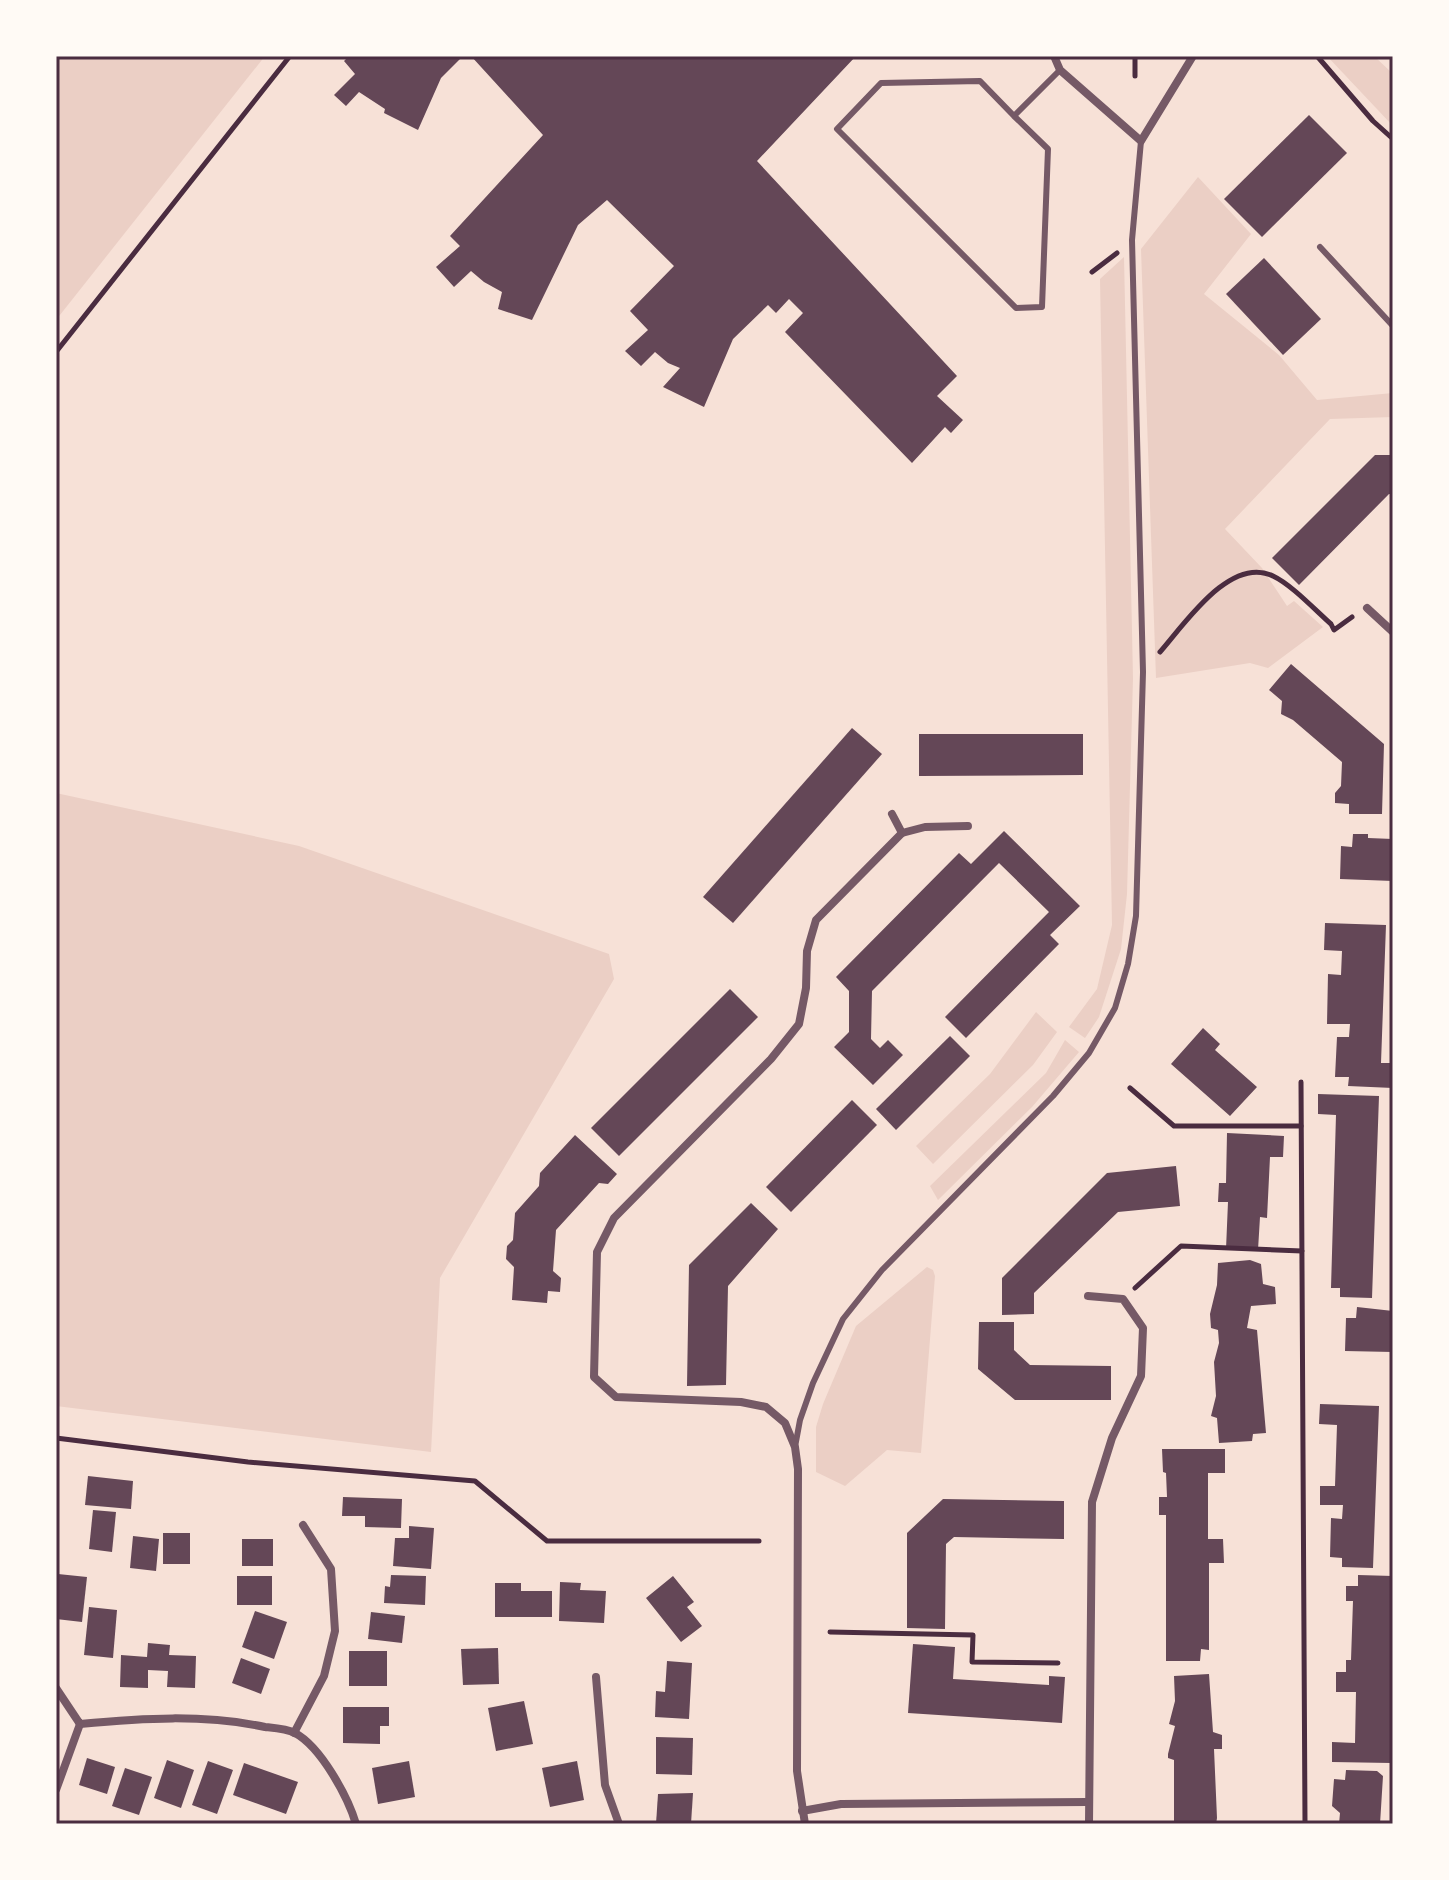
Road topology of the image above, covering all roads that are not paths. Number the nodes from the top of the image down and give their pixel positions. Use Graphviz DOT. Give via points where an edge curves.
graph roads {
  1 [pos="1054,56"];
  2 [pos="1193,56"];
  3 [pos="1060,70"];
  4 [pos="1014,116"];
  5 [pos="1141,141"];
  6 [pos="1320,247"];
  7 [pos="1393,326"];
  8 [pos="1367,608"];
  9 [pos="1393,632"];
  10 [pos="892,814"];
  11 [pos="968,826"];
  12 [pos="902,833"];
  13 [pos="1088,1296"];
  14 [pos="795,1447"];
  15 [pos="303,1525"];
  16 [pos="596,1677"];
  17 [pos="56,1688"];
  18 [pos="80,1724"];
  19 [pos="294,1733"];
  20 [pos="56,1790"];
  21 [pos="1087,1802"];
  22 [pos="802,1811"];
  23 [pos="356,1824"];
  24 [pos="619,1824"];
  25 [pos="805,1824"];
  26 [pos="1089,1824"];
  1 -- 3 [label="street"];
  2 -- 5 [label="street"];
  3 -- 4 [label="lane"];
  3 -- 5 [label="street"];
  4 -- 4 [label="lane" via="980,81 881,83 837,129 1016,308 1042,307 1048,149"];
  5 -- 14 [label="lane" via="1132,240 1143,672 1136,916 1128,964 1115,1008 1089,1053 882,1270 843,1319 813,1383"];
  6 -- 7 [label="lane"];
  8 -- 9 [label="street"];
  10 -- 12 [label="street"];
  11 -- 12 [label="street"];
  12 -- 14 [label="street" via="816,920 799,1024 614,1218 597,1252 594,1377 616,1397 766,1407 785,1423"];
  13 -- 21 [label="street" via="1123,1299 1143,1328 1141,1376 1112,1438 1092,1502"];
  14 -- 22 [label="street" via="797,1771"];
  15 -- 19 [label="street" via="331,1569 335,1631 324,1676"];
  16 -- 24 [label="street" via="605,1785"];
  17 -- 18 [label="street"];
  18 -- 19 [label="street" via="144,1718 236,1721"];
  18 -- 20 [label="street"];
  19 -- 23 [label="street" via="318,1754 351,1806"];
  21 -- 22 [label="street" via="841,1804"];
  21 -- 26 [label="street"];
  22 -- 25 [label="street"];
}
